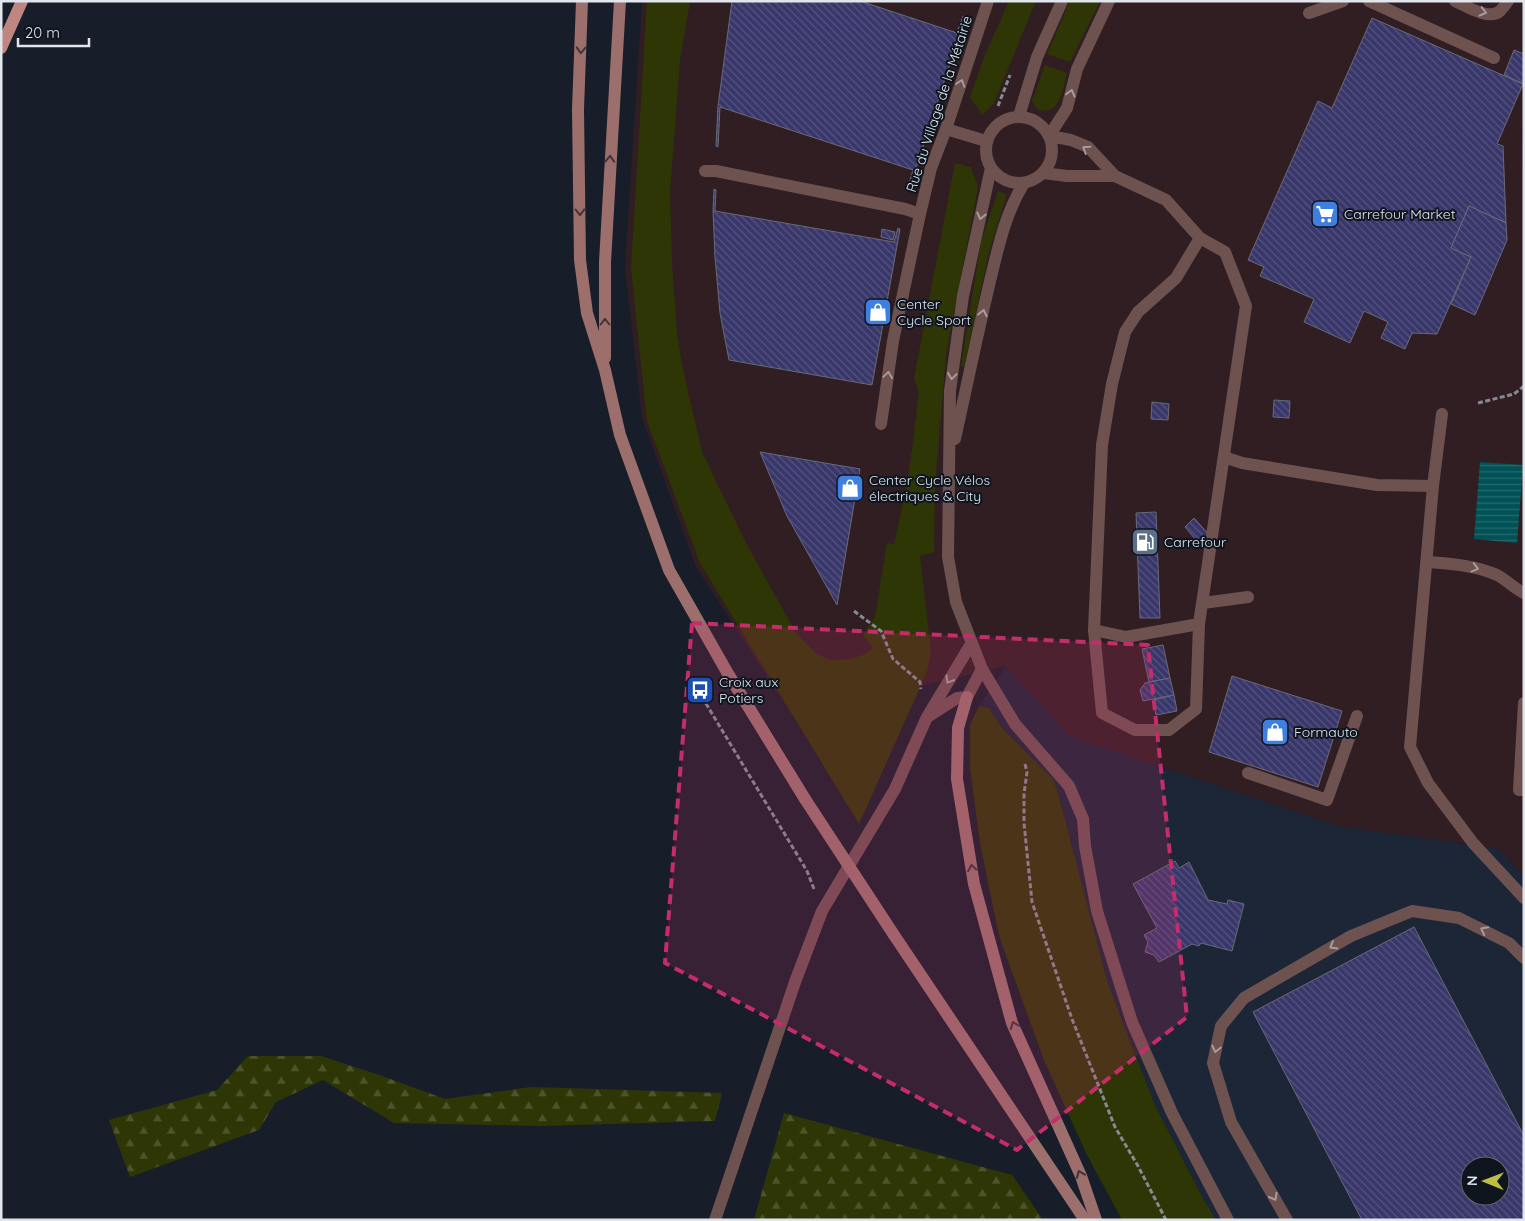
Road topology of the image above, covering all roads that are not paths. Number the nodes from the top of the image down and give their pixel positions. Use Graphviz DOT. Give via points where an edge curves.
graph roads {
  1 [pos="22,1"];
  2 [pos="582,1"];
  3 [pos="620,1"];
  4 [pos="988,1"];
  5 [pos="1062,1"];
  6 [pos="1109,1"];
  7 [pos="1343,1"];
  8 [pos="1369,1"];
  9 [pos="1455,1"];
  10 [pos="1508,1"];
  11 [pos="1309,13"];
  12 [pos="1,48"];
  13 [pos="1494,58"];
  14 [pos="1019,116"];
  15 [pos="946,129"];
  16 [pos="1049,136"];
  17 [pos="986,141"];
  18 [pos="990,168"];
  19 [pos="705,171"];
  20 [pos="1043,173"];
  21 [pos="1115,176"];
  22 [pos="1024,183"];
  23 [pos="920,214"];
  24 [pos="1200,238"];
  25 [pos="605,370"];
  26 [pos="1442,414"];
  27 [pos="881,424"];
  28 [pos="1224,457"];
  29 [pos="950,464"];
  30 [pos="1433,486"];
  31 [pos="1427,562"];
  32 [pos="1524,593"];
  33 [pos="1248,597"];
  34 [pos="1204,602"];
  35 [pos="1200,624"];
  36 [pos="1094,630"];
  37 [pos="971,644"];
  38 [pos="982,669"];
  39 [pos="967,697"];
  40 [pos="1524,703"];
  41 [pos="1356,716"];
  42 [pos="927,717"];
  43 [pos="1248,773"];
  44 [pos="1524,790"];
  45 [pos="1524,898"];
  46 [pos="1524,958"];
  47 [pos="715,1220"];
  48 [pos="1085,1220"];
  49 [pos="1096,1220"];
  50 [pos="1228,1220"];
  51 [pos="1287,1220"];
  1 -- 12 [label="main road"];
  2 -- 25 [label="main road, one-way" via="578,109 580,260 587,313"];
  25 -- 3 [label="main road, one-way" via="605,262"];
  15 -- 4 [label="street, Rue du Village de la Métairie, one-way"];
  5 -- 14 [label="street" via="1037,57"];
  16 -- 6 [label="street, one-way" via="1067,108 1077,69"];
  7 -- 11 [label="street"];
  8 -- 13 [label="street"];
  9 -- 10 [label="street, one-way" via="1491,14 1500,12"];
  14 -- 16 [label="street" via="1037,122"];
  14 -- 17 [label="street" via="998,123"];
  15 -- 17 [label="street"];
  15 -- 23 [label="street, Rue du Village de la Métairie" via="931,168"];
  16 -- 20 [label="street" via="1052,156"];
  21 -- 16 [label="street, one-way" via="1088,147"];
  17 -- 18 [label="street"];
  18 -- 22 [label="street" via="1005,181"];
  18 -- 29 [label="street, one-way" via="963,296 950,391"];
  19 -- 23 [label="street"];
  20 -- 21 [label="street"];
  20 -- 22 [label="street"];
  21 -- 24 [label="street" via="1166,200"];
  29 -- 22 [label="street, one-way" via="1005,224"];
  27 -- 23 [label="street, Rue du Village de la Métairie, one-way" via="893,341"];
  24 -- 28 [label="street" via="1225,252 1246,306"];
  24 -- 36 [label="street" via="1176,278 1138,312 1125,332 1102,445"];
  25 -- 48 [label="main road, bridge" via="620,435 669,570 805,799"];
  26 -- 30 [label="street"];
  28 -- 30 [label="street" via="1242,463 1377,485"];
  28 -- 34 [label="street"];
  29 -- 37 [label="street" via="948,557 956,602"];
  30 -- 31 [label="street"];
  31 -- 32 [label="street, one-way" via="1473,566 1499,576"];
  31 -- 45 [label="street" via="1410,747 1428,783 1473,843"];
  33 -- 34 [label="street"];
  34 -- 35 [label="street"];
  35 -- 36 [label="street" via="1126,637"];
  35 -- 36 [label="street" via="1196,708 1169,730 1135,730 1102,713"];
  37 -- 38 [label="street"];
  37 -- 42 [label="street, one-way"];
  38 -- 39 [label="street"];
  38 -- 50 [label="street" via="1015,724 1069,786 1084,818 1085,846 1096,911 1132,1022 1172,1113"];
  39 -- 42 [label="street" via="958,698"];
  49 -- 39 [label="main road, one-way" via="1081,1176 1012,1023 974,884 957,779 958,728"];
  40 -- 44 [label="street" via="1519,790"];
  41 -- 43 [label="street" via="1326,800"];
  42 -- 47 [label="street" via="895,789 822,911"];
  46 -- 51 [label="street, one-way" via="1509,943 1459,918 1412,911 1351,936 1244,998 1221,1026 1213,1062 1231,1122"];
}
